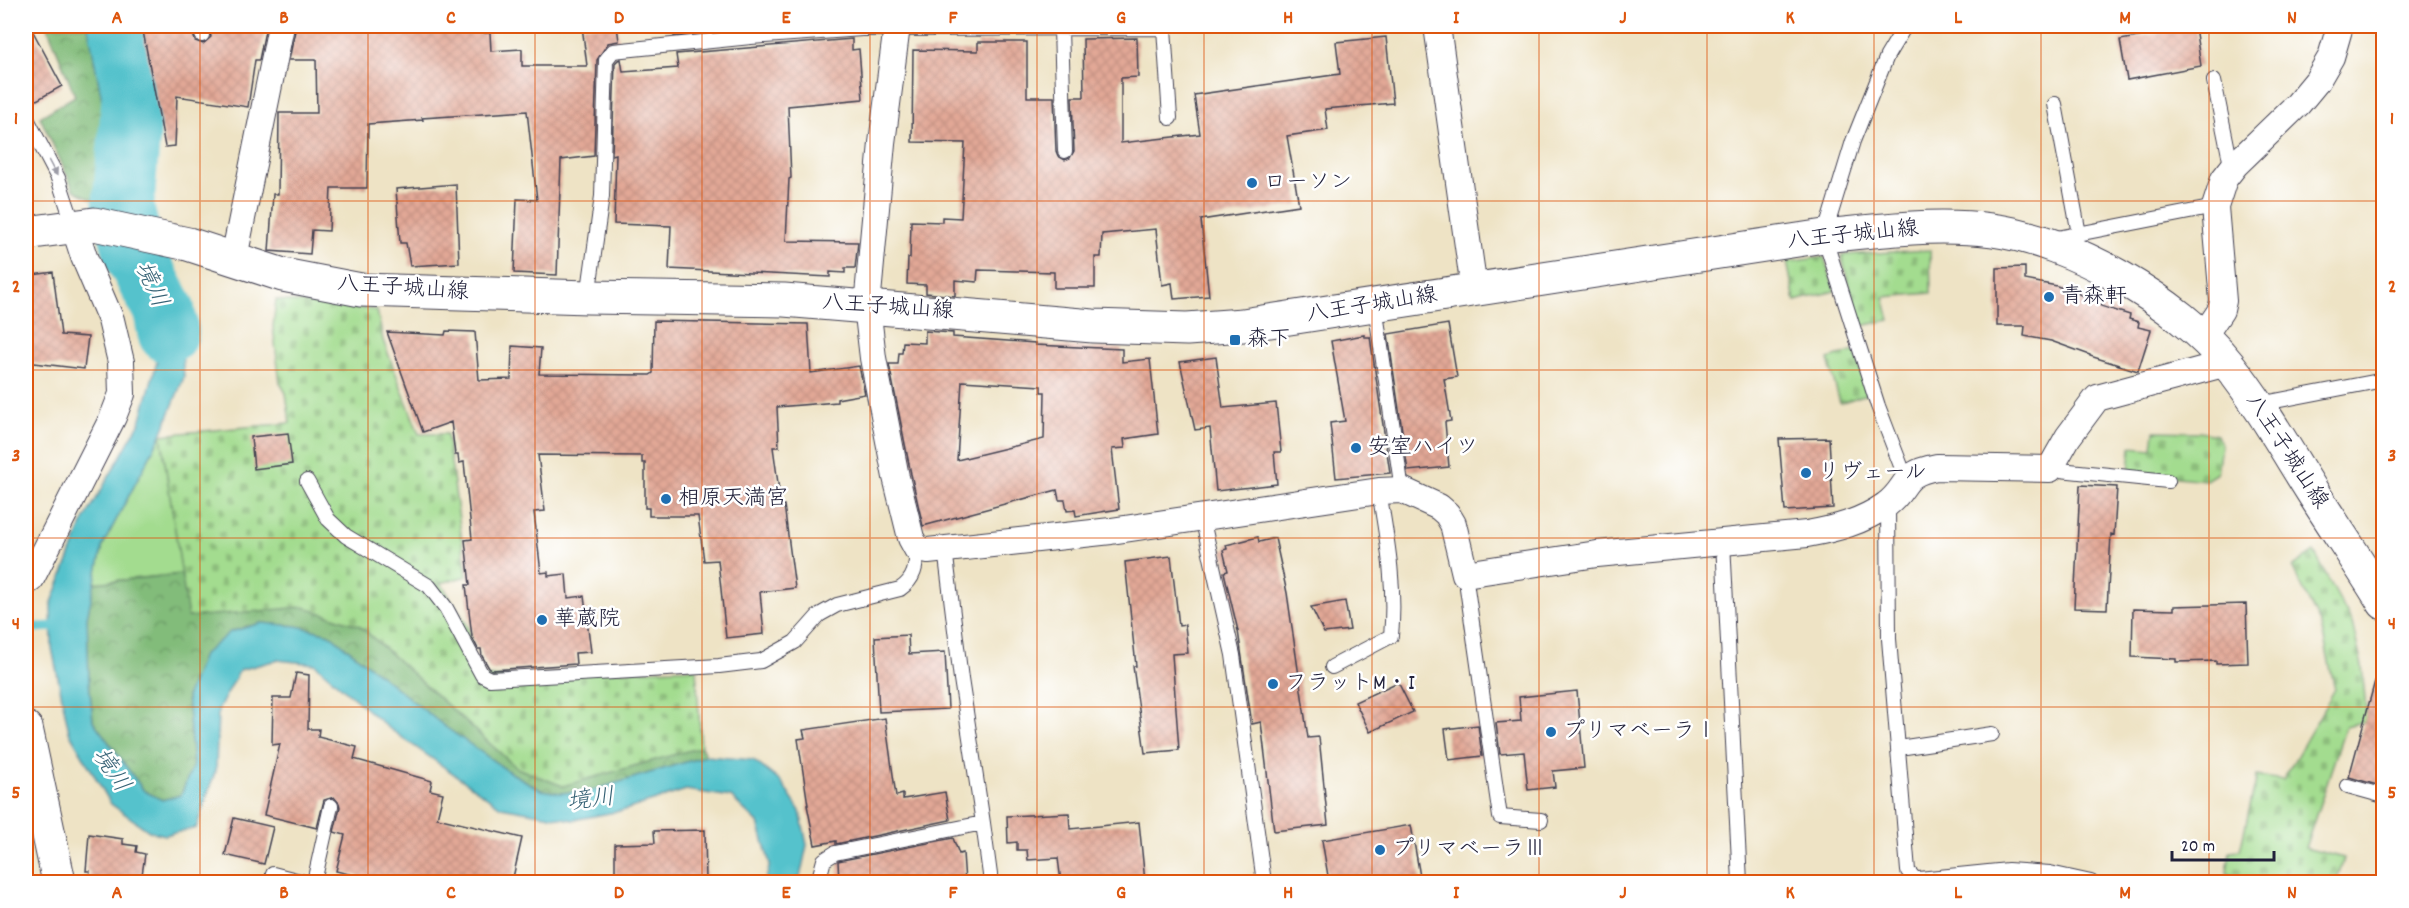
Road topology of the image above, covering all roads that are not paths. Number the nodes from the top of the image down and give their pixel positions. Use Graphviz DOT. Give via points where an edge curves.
graph roads {
  1 [pos="281,26"];
  2 [pos="1437,26"];
  3 [pos="1905,26"];
  4 [pos="2344,27"];
  5 [pos="897,28"];
  6 [pos="1062,30"];
  7 [pos="2214,81"];
  8 [pos="2055,104"];
  9 [pos="26,117"];
  10 [pos="1170,118"];
  11 [pos="1065,151"];
  12 [pos="2232,170"];
  13 [pos="2215,207"];
  14 [pos="84,225"];
  15 [pos="26,233"];
  16 [pos="2079,234"];
  17 [pos="1824,236"];
  18 [pos="2038,241"];
  19 [pos="234,258"];
  20 [pos="1474,289"];
  21 [pos="588,297"];
  22 [pos="867,306"];
  23 [pos="1375,306"];
  24 [pos="2203,337"];
  25 [pos="2227,363"];
  26 [pos="2384,380"];
  27 [pos="2257,404"];
  28 [pos="2050,470"];
  29 [pos="1906,479"];
  30 [pos="306,481"];
  31 [pos="2168,481"];
  32 [pos="1391,490"];
  33 [pos="1888,503"];
  34 [pos="1202,516"];
  35 [pos="1723,542"];
  36 [pos="917,549"];
  37 [pos="945,549"];
  38 [pos="2374,569"];
  39 [pos="1465,574"];
  40 [pos="26,582"];
  41 [pos="2384,603"];
  42 [pos="1332,667"];
  43 [pos="26,728"];
  44 [pos="1992,734"];
  45 [pos="1899,748"];
  46 [pos="31,785"];
  47 [pos="2348,786"];
  48 [pos="2384,796"];
  49 [pos="331,806"];
  50 [pos="1541,820"];
  51 [pos="984,823"];
  52 [pos="273,874"];
  53 [pos="1263,875"];
  54 [pos="59,882"];
  55 [pos="304,882"];
  56 [pos="314,882"];
  57 [pos="818,882"];
  58 [pos="991,882"];
  59 [pos="1740,882"];
  60 [pos="2091,882"];
  1 -- 19 [label="street"];
  2 -- 20 [label="street"];
  3 -- 17 [label="lane" via="1887,57 1853,141"];
  4 -- 12 [label="street" via="2317,81"];
  5 -- 6 [label="lane"];
  5 -- 21 [label="lane" via="613,51 606,60 602,196"];
  5 -- 22 [label="street"];
  6 -- 10 [label="lane" via="1164,28"];
  6 -- 11 [label="lane"];
  7 -- 12 [label="lane"];
  8 -- 16 [label="lane"];
  9 -- 14 [label="lane, one-way"];
  12 -- 13 [label="street" via="2224,179"];
  13 -- 16 [label="lane"];
  13 -- 24 [label="street" via="2223,301"];
  14 -- 15 [label="main road"];
  14 -- 19 [label="main road, 八王子城山線" via="158,236"];
  14 -- 40 [label="street" via="84,257 111,320 121,362 122,394 83,478"];
  16 -- 18 [label="lane"];
  17 -- 18 [label="main road, 八王子城山線" via="1891,229 1971,228"];
  17 -- 20 [label="main road, 八王子城山線"];
  17 -- 29 [label="lane" via="1878,406"];
  18 -- 24 [label="main road, 八王子城山線" via="2123,278"];
  19 -- 21 [label="main road, 八王子城山線" via="283,274 361,290"];
  20 -- 23 [label="main road, 八王子城山線"];
  21 -- 22 [label="main road, 八王子城山線" via="784,300"];
  22 -- 23 [label="main road, 八王子城山線" via="1093,326 1187,329"];
  22 -- 36 [label="street" via="894,468"];
  23 -- 32 [label="lane"];
  24 -- 25 [label="main road, 八王子城山線"];
  25 -- 27 [label="main road, 八王子城山線"];
  25 -- 28 [label="street" via="2097,398 2067,437"];
  26 -- 27 [label="lane"];
  27 -- 38 [label="main road, 八王子城山線"];
  28 -- 29 [label="street" via="1937,467 1920,470"];
  28 -- 31 [label="lane"];
  29 -- 33 [label="street"];
  30 -- 36 [label="lane" via="328,519 346,536 429,586 446,608 482,675 490,679 761,661 795,642 819,615 837,605 906,585 914,575"];
  32 -- 34 [label="street"];
  32 -- 39 [label="street" via="1439,507 1447,514"];
  32 -- 42 [label="lane" via="1391,636"];
  33 -- 35 [label="street" via="1838,528"];
  33 -- 45 [label="lane" via="1889,639"];
  34 -- 37 [label="street" via="1111,531"];
  34 -- 53 [label="lane" via="1233,655"];
  35 -- 39 [label="street" via="1597,554"];
  35 -- 59 [label="lane"];
  36 -- 37 [label="street"];
  37 -- 51 [label="lane"];
  38 -- 41 [label="main road, 八王子城山線"];
  39 -- 50 [label="lane" via="1500,817"];
  43 -- 46 [label="main road"];
  44 -- 45 [label="lane"];
  45 -- 60 [label="lane" via="1908,871 1914,878 2008,870 2050,873"];
  46 -- 54 [label="main road"];
  47 -- 48 [label="lane"];
  49 -- 56 [label="lane"];
  51 -- 57 [label="lane" via="835,853 824,860"];
  51 -- 58 [label="lane"];
  52 -- 55 [label="lane"];
}
